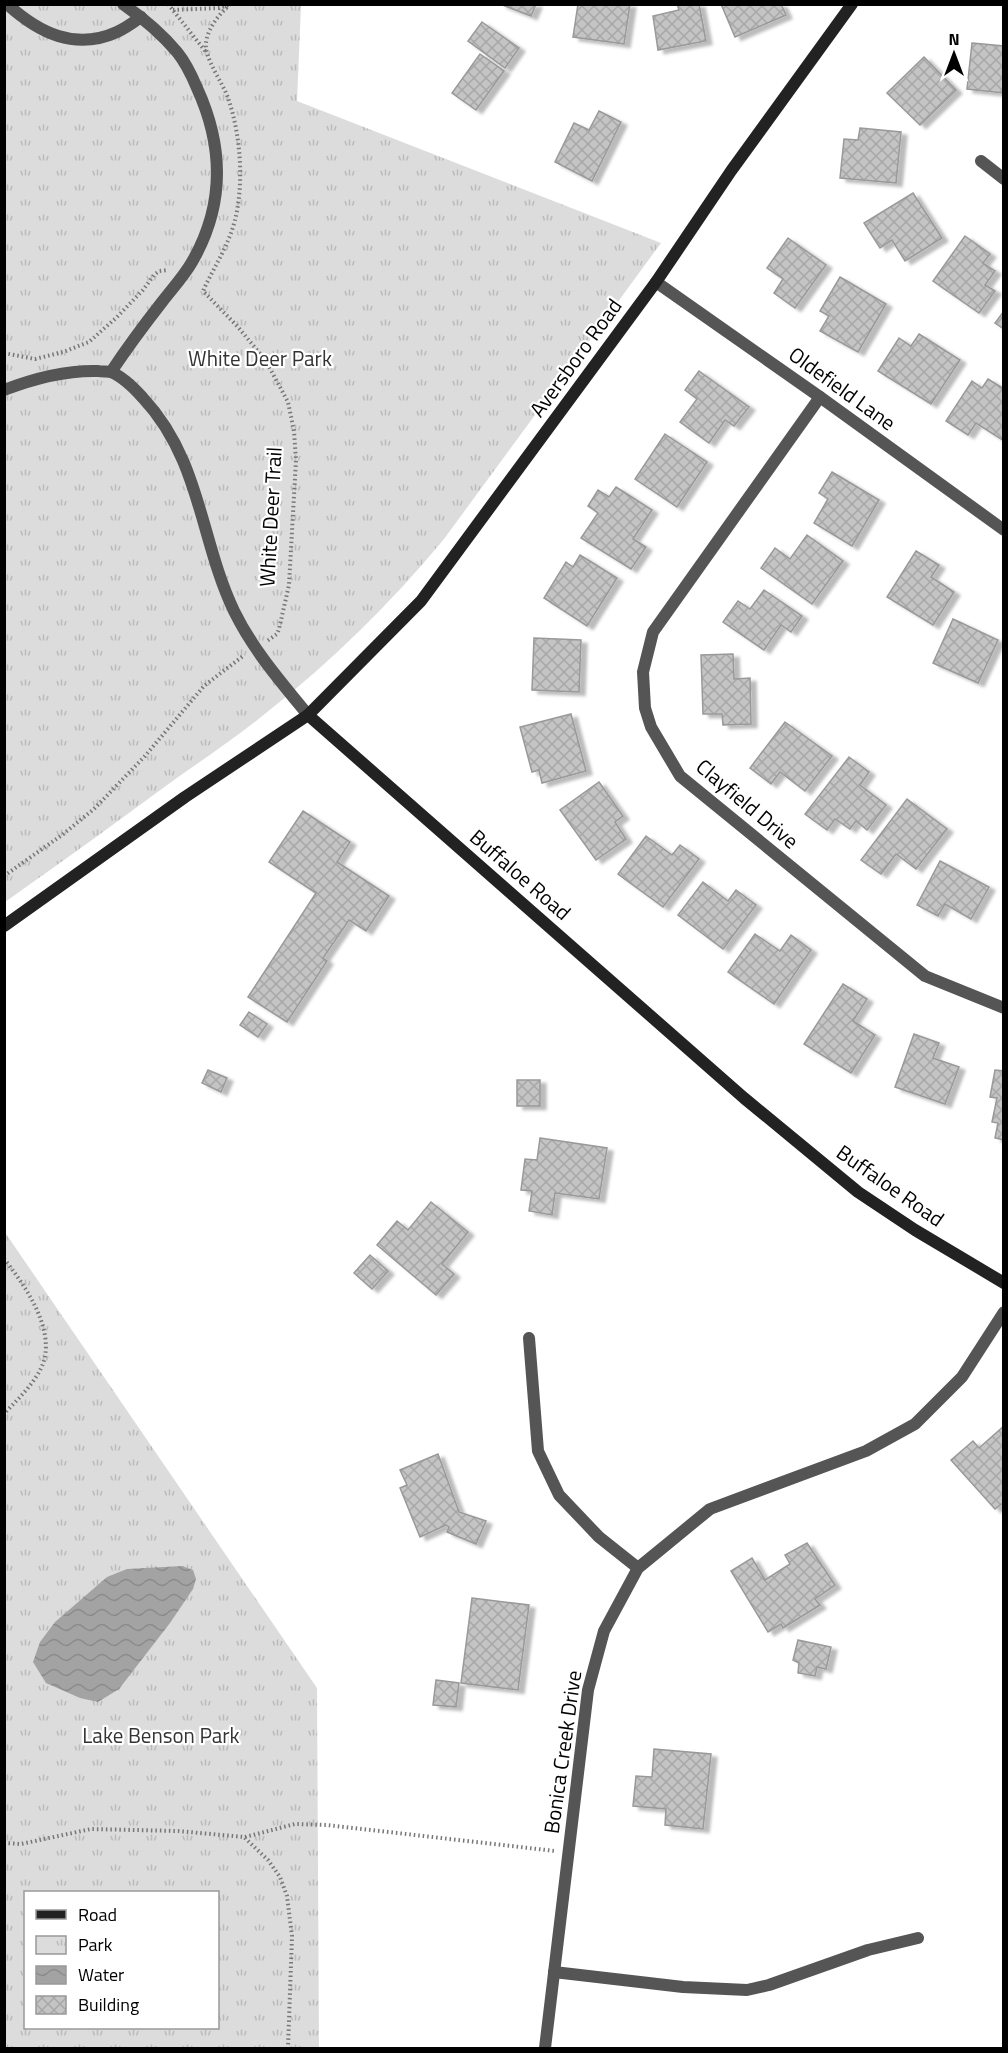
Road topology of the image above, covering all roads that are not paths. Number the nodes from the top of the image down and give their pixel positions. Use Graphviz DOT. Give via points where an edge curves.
graph roads {
  1 [pos="7,4"];
  2 [pos="123,4"];
  3 [pos="852,4"];
  4 [pos="141,17"];
  5 [pos="981,161"];
  6 [pos="1004,179"];
  7 [pos="656,282"];
  8 [pos="111,372"];
  9 [pos="4,390"];
  10 [pos="820,397"];
  11 [pos="1004,530"];
  12 [pos="308,715"];
  13 [pos="4,926"];
  14 [pos="1004,1008"];
  15 [pos="1004,1283"];
  16 [pos="1004,1312"];
  17 [pos="529,1338"];
  18 [pos="638,1568"];
  19 [pos="918,1938"];
  20 [pos="554,1972"];
  21 [pos="545,2049"];
  1 -- 4 [label="street" via="44,32 66,39 86,40 117,32"];
  2 -- 4 [label="street"];
  3 -- 7 [label="street, Aversboro Road"];
  4 -- 8 [label="street" via="178,53 206,106 215,135 217,180 211,216 192,263"];
  5 -- 6 [label="street"];
  7 -- 10 [label="street, Oldefield Lane"];
  7 -- 12 [label="street, Aversboro Road" via="421,601"];
  8 -- 9 [label="street" via="52,375"];
  8 -- 12 [label="street" via="133,387 167,429 197,495 234,610 255,649"];
  10 -- 11 [label="street, Oldefield Lane"];
  10 -- 14 [label="street, Clayfield Drive" via="653,632 643,672 645,708 651,727 680,776 925,976"];
  12 -- 13 [label="street"];
  12 -- 15 [label="street, Buffaloe Road" via="805,1149 915,1230"];
  16 -- 18 [label="street, Bonica Creek Drive" via="962,1377 915,1424 866,1451 710,1509"];
  17 -- 18 [label="street" via="538,1451 559,1495 599,1537"];
  18 -- 20 [label="street, Bonica Creek Drive" via="604,1631 588,1690"];
  19 -- 20 [label="street" via="875,1947 747,1990"];
  20 -- 21 [label="street, Bonica Creek Drive"];
}
